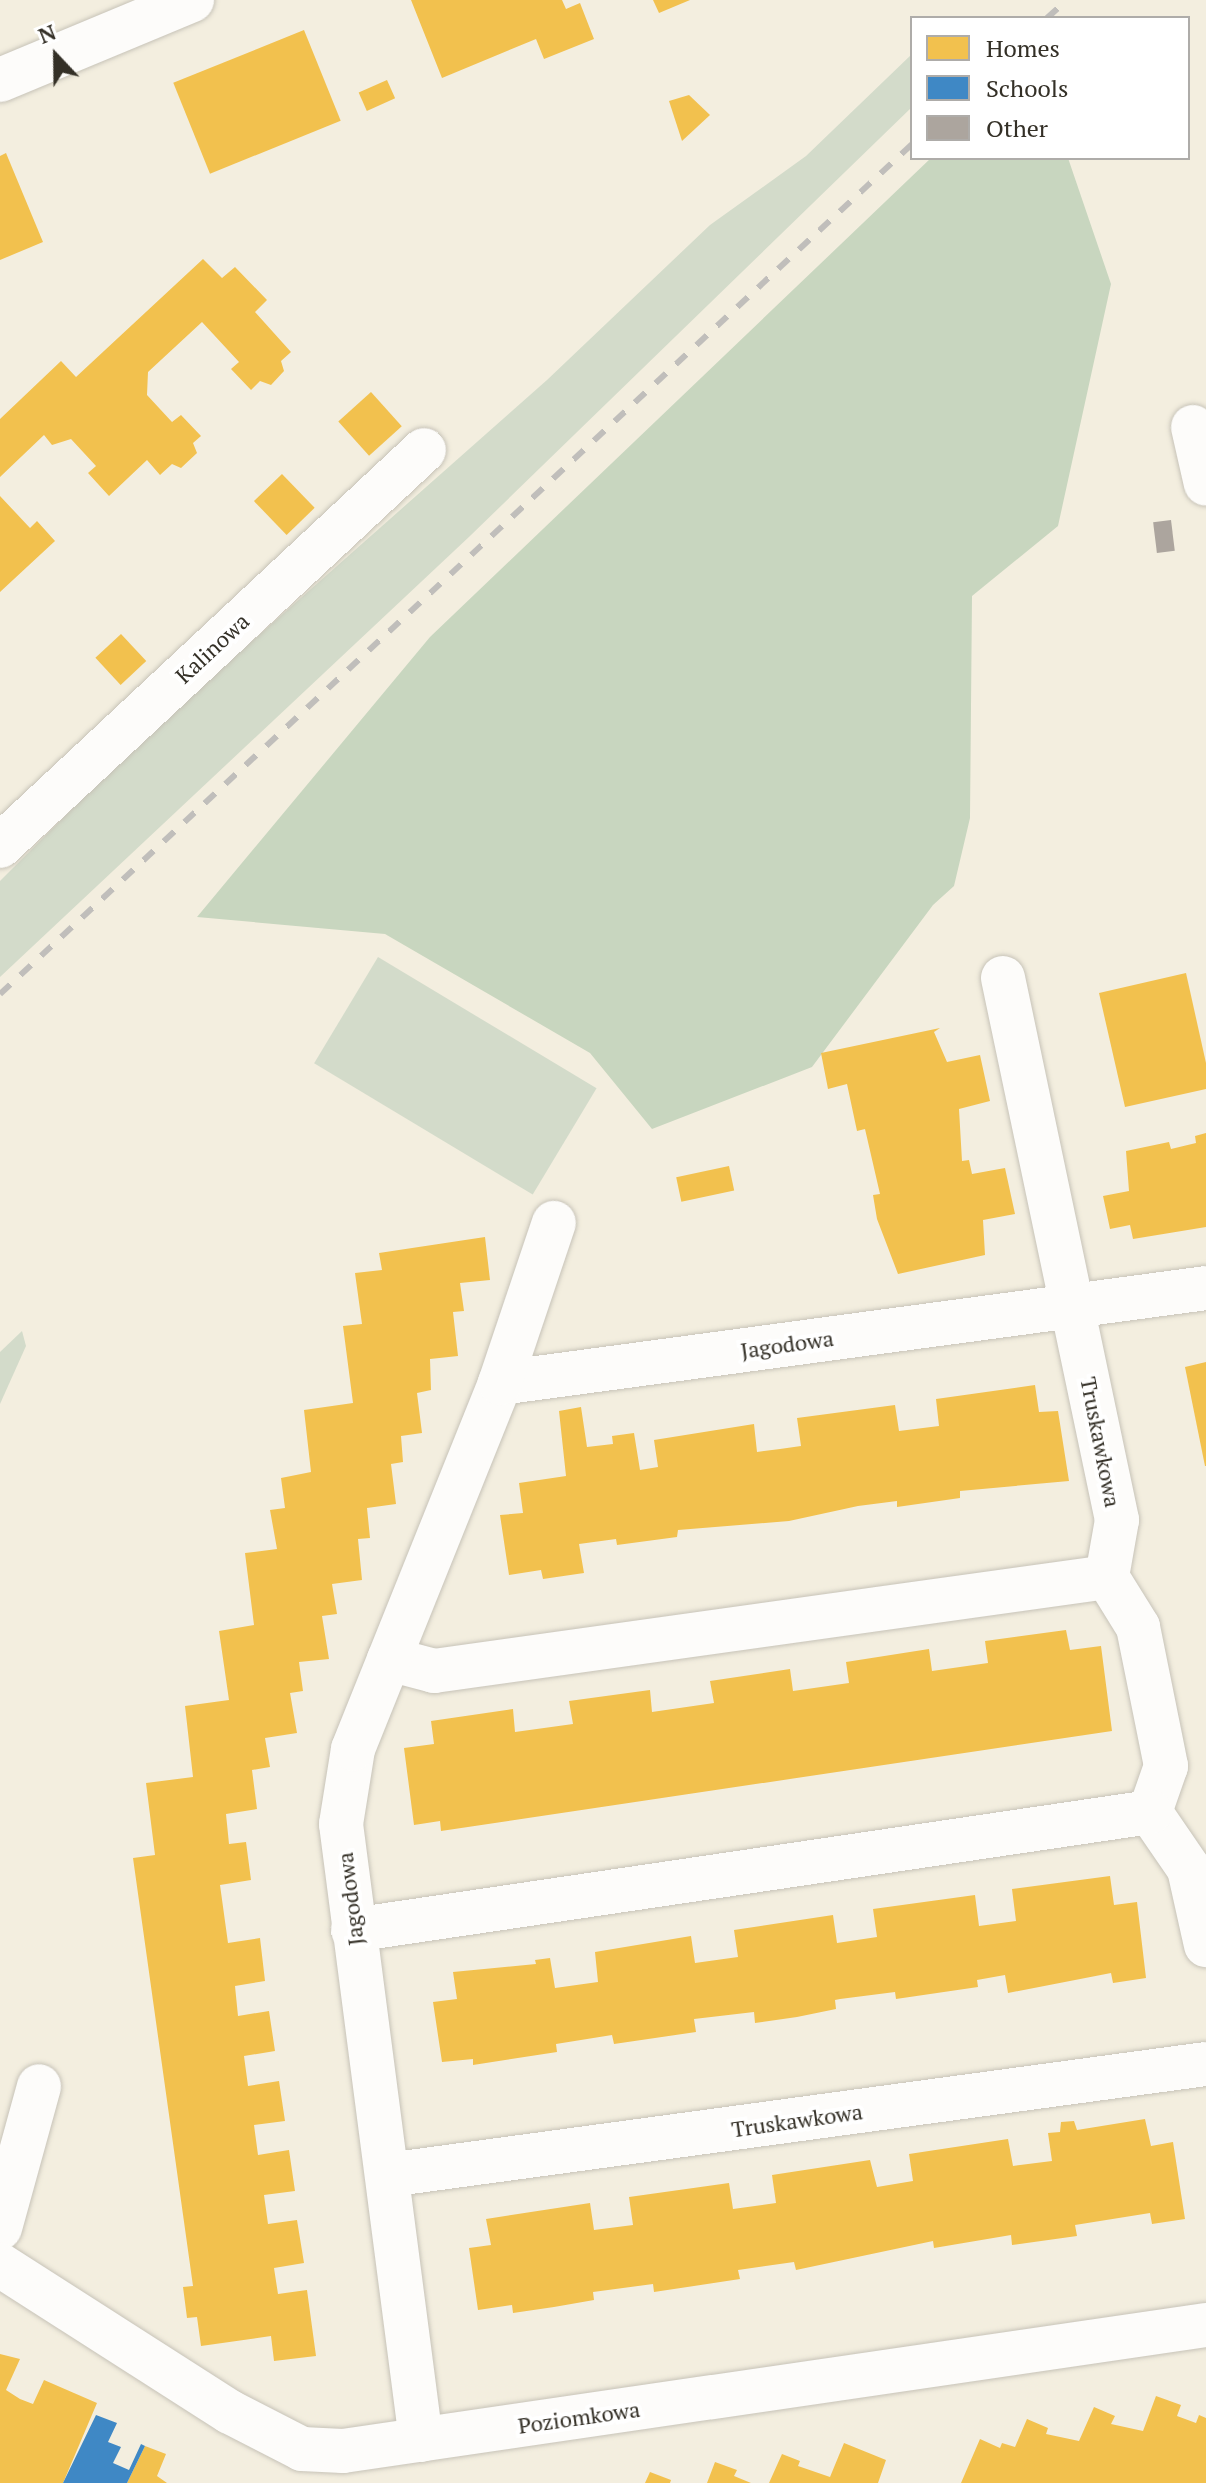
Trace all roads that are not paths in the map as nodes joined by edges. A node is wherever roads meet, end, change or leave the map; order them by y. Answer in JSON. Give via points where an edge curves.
{"nodes":[{"id":1,"x":192,"y":0,"type":"edge"},
{"id":2,"x":0,"y":80,"type":"edge"},
{"id":3,"x":1193,"y":427,"type":"dead end"},
{"id":4,"x":424,"y":450,"type":"dead end"},
{"id":5,"x":1206,"y":484,"type":"edge"},
{"id":6,"x":0,"y":846,"type":"edge"},
{"id":7,"x":1003,"y":978,"type":"dead end"},
{"id":8,"x":554,"y":1223,"type":"dead end"},
{"id":9,"x":1206,"y":1288,"type":"edge"},
{"id":10,"x":1075,"y":1306,"type":"junction"},
{"id":11,"x":500,"y":1383,"type":"junction"},
{"id":12,"x":1107,"y":1577,"type":"junction"},
{"id":13,"x":389,"y":1659,"type":"junction"},
{"id":14,"x":1150,"y":1812,"type":"junction"},
{"id":15,"x":353,"y":1930,"type":"junction"},
{"id":16,"x":1206,"y":1945,"type":"edge"},
{"id":17,"x":1206,"y":2064,"type":"edge"},
{"id":18,"x":39,"y":2086,"type":"dead end"},
{"id":19,"x":388,"y":2175,"type":"junction"},
{"id":20,"x":0,"y":2228,"type":"edge"},
{"id":21,"x":0,"y":2265,"type":"edge"},
{"id":22,"x":1206,"y":2325,"type":"edge"},
{"id":23,"x":421,"y":2440,"type":"junction"}],
"edges":[{"from":1,"to":2,"type":"street"},
{"from":3,"to":5,"type":"street"},
{"from":4,"to":6,"type":"street","name":"Kalinowa"},
{"from":7,"to":10,"type":"street"},
{"from":8,"to":11,"type":"street","name":"Jagodowa"},
{"from":9,"to":10,"type":"street","name":"Jagodowa"},
{"from":10,"to":11,"type":"street","name":"Jagodowa"},
{"from":10,"to":12,"type":"street","name":"Truskawkowa","via":[[1117,1520]]},
{"from":11,"to":13,"type":"street","name":"Jagodowa"},
{"from":12,"to":13,"type":"street","via":[[434,1671]]},
{"from":12,"to":14,"type":"street","via":[[1138,1627],[1166,1766]]},
{"from":13,"to":15,"type":"street","name":"Jagodowa","via":[[353,1749],[341,1824]]},
{"from":14,"to":15,"type":"street"},
{"from":14,"to":16,"type":"street","via":[[1189,1869]]},
{"from":15,"to":19,"type":"street","name":"Jagodowa"},
{"from":17,"to":19,"type":"street","name":"Truskawkowa"},
{"from":18,"to":20,"type":"street"},
{"from":19,"to":23,"type":"street","name":"Jagodowa"},
{"from":21,"to":23,"type":"street","name":"Poziomkowa","via":[[230,2412],[302,2449],[343,2451]]},
{"from":22,"to":23,"type":"street","name":"Poziomkowa"}]}
